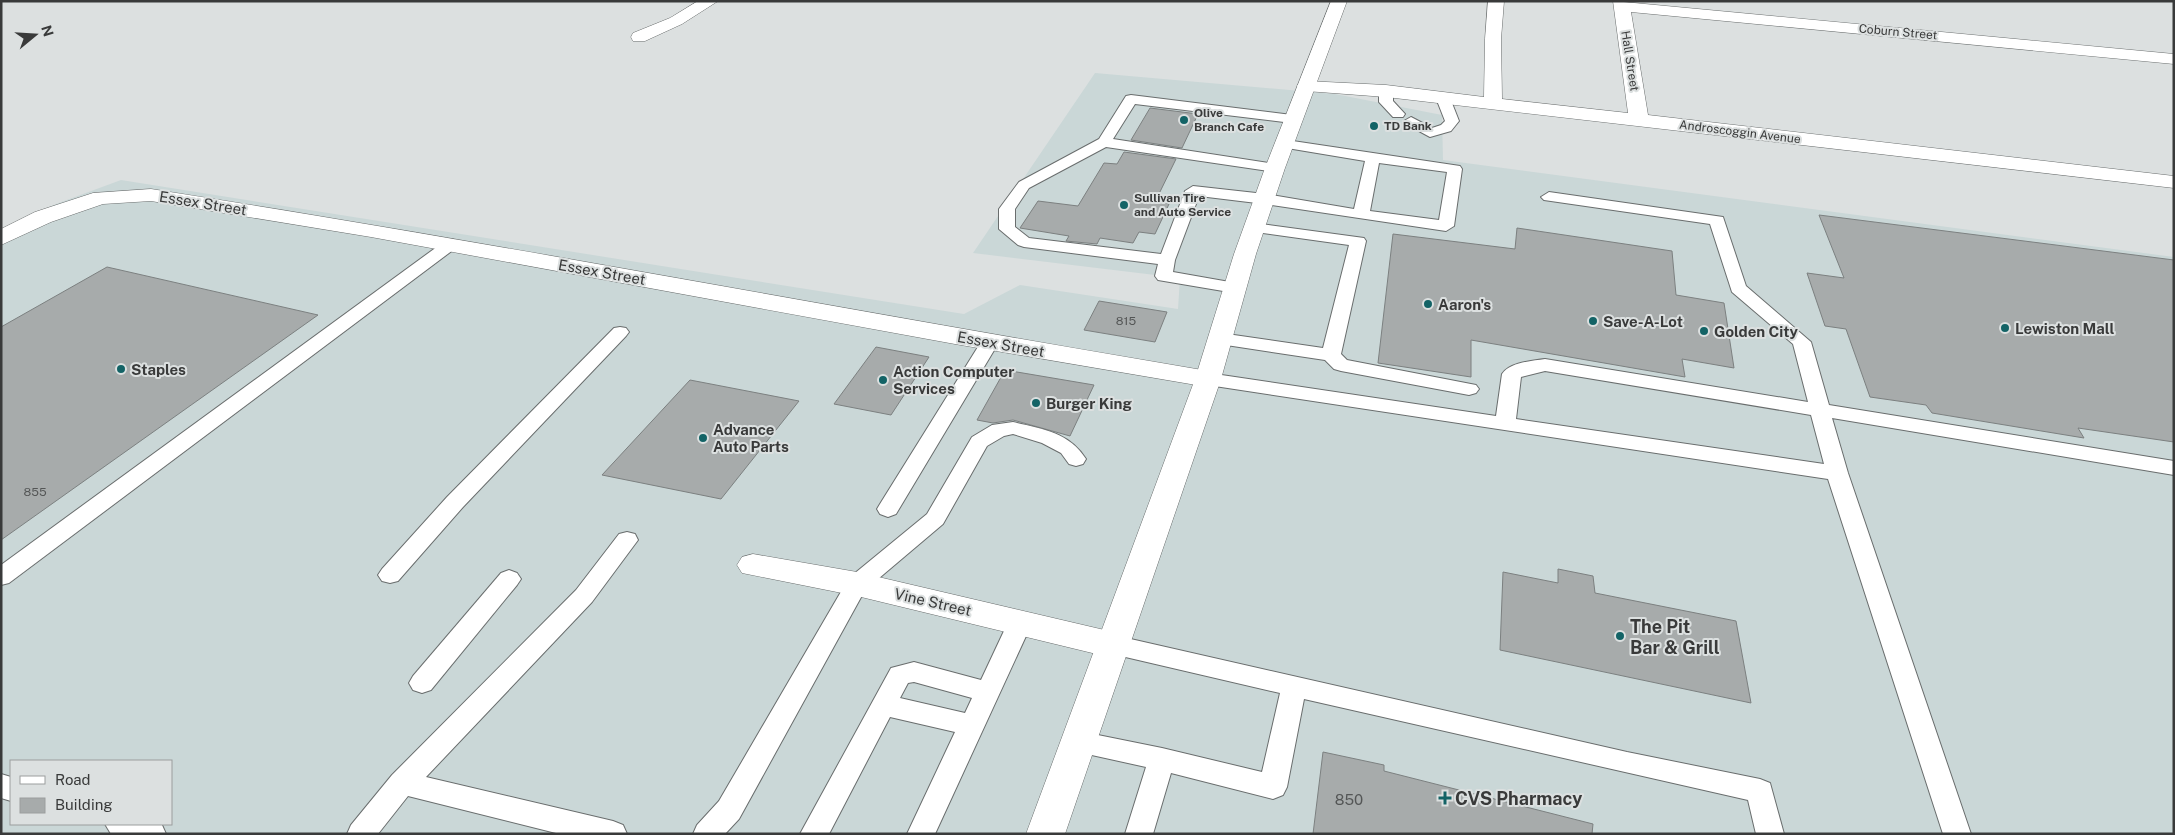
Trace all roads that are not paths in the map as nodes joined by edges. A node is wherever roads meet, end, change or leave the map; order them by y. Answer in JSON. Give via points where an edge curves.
{"nodes":[{"id":1,"x":710,"y":1,"type":"edge"},
{"id":2,"x":1339,"y":1,"type":"edge"},
{"id":3,"x":1496,"y":1,"type":"edge"},
{"id":4,"x":1622,"y":4,"type":"edge"},
{"id":5,"x":639,"y":37,"type":"dead end"},
{"id":6,"x":2174,"y":58,"type":"edge"},
{"id":7,"x":1306,"y":86,"type":"junction"},
{"id":8,"x":1386,"y":91,"type":"junction"},
{"id":9,"x":1443,"y":98,"type":"junction"},
{"id":10,"x":1493,"y":104,"type":"junction"},
{"id":11,"x":1398,"y":114,"type":"dead end"},
{"id":12,"x":1292,"y":119,"type":"junction"},
{"id":13,"x":1639,"y":120,"type":"junction"},
{"id":14,"x":1411,"y":121,"type":"dead end"},
{"id":15,"x":1430,"y":133,"type":"junction"},
{"id":16,"x":1104,"y":142,"type":"junction"},
{"id":17,"x":1286,"y":144,"type":"junction"},
{"id":18,"x":1373,"y":158,"type":"junction"},
{"id":19,"x":1426,"y":165,"type":"junction"},
{"id":20,"x":1275,"y":168,"type":"junction"},
{"id":21,"x":2174,"y":182,"type":"edge"},
{"id":22,"x":1549,"y":197,"type":"dead end"},
{"id":23,"x":1265,"y":199,"type":"junction"},
{"id":24,"x":1332,"y":210,"type":"junction"},
{"id":25,"x":1361,"y":215,"type":"junction"},
{"id":26,"x":1254,"y":228,"type":"junction"},
{"id":27,"x":1,"y":238,"type":"edge"},
{"id":28,"x":1324,"y":238,"type":"junction"},
{"id":29,"x":451,"y":244,"type":"junction"},
{"id":30,"x":1167,"y":260,"type":"junction"},
{"id":31,"x":1235,"y":288,"type":"junction"},
{"id":32,"x":620,"y":332,"type":"dead end"},
{"id":33,"x":1220,"y":338,"type":"junction"},
{"id":34,"x":990,"y":342,"type":"junction"},
{"id":35,"x":1331,"y":354,"type":"junction"},
{"id":36,"x":1208,"y":379,"type":"junction"},
{"id":37,"x":1469,"y":389,"type":"dead end"},
{"id":38,"x":1821,"y":411,"type":"junction"},
{"id":39,"x":1505,"y":423,"type":"junction"},
{"id":40,"x":1076,"y":459,"type":"dead end"},
{"id":41,"x":2174,"y":468,"type":"edge"},
{"id":42,"x":1837,"y":473,"type":"junction"},
{"id":43,"x":888,"y":509,"type":"dead end"},
{"id":44,"x":627,"y":540,"type":"dead end"},
{"id":45,"x":753,"y":565,"type":"dead end"},
{"id":46,"x":390,"y":575,"type":"dead end"},
{"id":47,"x":1,"y":577,"type":"edge"},
{"id":48,"x":509,"y":579,"type":"dead end"},
{"id":49,"x":857,"y":584,"type":"junction"},
{"id":50,"x":1020,"y":623,"type":"junction"},
{"id":51,"x":1113,"y":645,"type":"junction"},
{"id":52,"x":422,"y":683,"type":"dead end"},
{"id":53,"x":1294,"y":686,"type":"junction"},
{"id":54,"x":987,"y":692,"type":"junction"},
{"id":55,"x":883,"y":705,"type":"junction"},
{"id":56,"x":971,"y":725,"type":"junction"},
{"id":57,"x":1078,"y":742,"type":"junction"},
{"id":58,"x":1162,"y":759,"type":"junction"},
{"id":59,"x":402,"y":783,"type":"junction"},
{"id":60,"x":360,"y":834,"type":"edge"},
{"id":61,"x":613,"y":834,"type":"edge"},
{"id":62,"x":706,"y":834,"type":"edge"},
{"id":63,"x":814,"y":834,"type":"edge"},
{"id":64,"x":921,"y":834,"type":"edge"},
{"id":65,"x":1045,"y":834,"type":"edge"},
{"id":66,"x":1139,"y":834,"type":"edge"},
{"id":67,"x":1770,"y":834,"type":"edge"},
{"id":68,"x":1956,"y":834,"type":"edge"}],
"edges":[{"from":1,"to":5,"type":"main road"},
{"from":2,"to":7,"type":"main road"},
{"from":3,"to":10,"type":"main road"},
{"from":4,"to":6,"type":"main road","name":"Coburn Street"},
{"from":4,"to":13,"type":"main road","name":"Hall Street"},
{"from":7,"to":8,"type":"main road","name":"Androscoggin Avenue"},
{"from":7,"to":12,"type":"main road"},
{"from":8,"to":9,"type":"main road","name":"Androscoggin Avenue"},
{"from":8,"to":11,"type":"lane","via":[[1386,102]]},
{"from":9,"to":10,"type":"main road","name":"Androscoggin Avenue"},
{"from":9,"to":15,"type":"lane","via":[[1452,121],[1446,128]]},
{"from":10,"to":13,"type":"main road","name":"Androscoggin Avenue"},
{"from":12,"to":16,"type":"lane","via":[[1131,98]]},
{"from":12,"to":17,"type":"main road"},
{"from":13,"to":21,"type":"main road","name":"Androscoggin Avenue"},
{"from":14,"to":15,"type":"lane"},
{"from":15,"to":19,"type":"lane"},
{"from":16,"to":20,"type":"lane"},
{"from":16,"to":30,"type":"lane","via":[[1024,185],[1007,209],[1007,229],[1024,242]]},
{"from":17,"to":18,"type":"lane"},
{"from":17,"to":20,"type":"main road"},
{"from":18,"to":19,"type":"lane"},
{"from":18,"to":25,"type":"lane"},
{"from":19,"to":25,"type":"lane","via":[[1456,169],[1446,226]]},
{"from":20,"to":23,"type":"main road"},
{"from":22,"to":38,"type":"lane","via":[[1717,220],[1738,288],[1802,342]]},
{"from":23,"to":24,"type":"lane"},
{"from":23,"to":26,"type":"main road"},
{"from":23,"to":30,"type":"lane","via":[[1193,191]]},
{"from":24,"to":25,"type":"lane"},
{"from":24,"to":28,"type":"lane"},
{"from":26,"to":28,"type":"lane"},
{"from":26,"to":31,"type":"main road"},
{"from":27,"to":29,"type":"main road","name":"Essex Street","via":[[43,217],[101,198],[151,195]]},
{"from":28,"to":35,"type":"lane","via":[[1358,242]]},
{"from":29,"to":34,"type":"main road","name":"Essex Street"},
{"from":29,"to":47,"type":"lane"},
{"from":30,"to":31,"type":"lane","via":[[1164,276]]},
{"from":31,"to":33,"type":"main road"},
{"from":32,"to":46,"type":"lane","via":[[454,502]]},
{"from":33,"to":35,"type":"lane"},
{"from":33,"to":36,"type":"main road"},
{"from":34,"to":36,"type":"main road","name":"Essex Street"},
{"from":34,"to":43,"type":"lane"},
{"from":35,"to":37,"type":"lane","via":[[1341,365]]},
{"from":36,"to":39,"type":"lane"},
{"from":36,"to":51,"type":"main road"},
{"from":38,"to":39,"type":"lane","via":[[1545,365],[1512,374]]},
{"from":38,"to":41,"type":"lane"},
{"from":38,"to":42,"type":"lane"},
{"from":39,"to":42,"type":"lane"},
{"from":40,"to":49,"type":"lane","via":[[1068,448],[1049,438],[1013,428],[999,430],[979,442],[935,519]]},
{"from":42,"to":68,"type":"lane"},
{"from":44,"to":59,"type":"lane","via":[[584,596]]},
{"from":45,"to":49,"type":"main road","name":"Vine Street"},
{"from":48,"to":52,"type":"lane"},
{"from":49,"to":50,"type":"main road","name":"Vine Street"},
{"from":49,"to":62,"type":"lane","via":[[729,810]]},
{"from":50,"to":51,"type":"main road","name":"Vine Street"},
{"from":50,"to":54,"type":"lane"},
{"from":51,"to":53,"type":"lane"},
{"from":51,"to":57,"type":"main road"},
{"from":53,"to":58,"type":"lane","via":[[1273,786]]},
{"from":53,"to":67,"type":"lane","via":[[1760,791]]},
{"from":54,"to":55,"type":"lane","via":[[914,672],[900,675]]},
{"from":54,"to":56,"type":"lane"},
{"from":55,"to":56,"type":"lane"},
{"from":55,"to":63,"type":"lane"},
{"from":56,"to":64,"type":"lane"},
{"from":57,"to":58,"type":"lane"},
{"from":57,"to":65,"type":"main road"},
{"from":58,"to":66,"type":"lane"},
{"from":59,"to":60,"type":"lane"},
{"from":59,"to":61,"type":"lane"}]}
